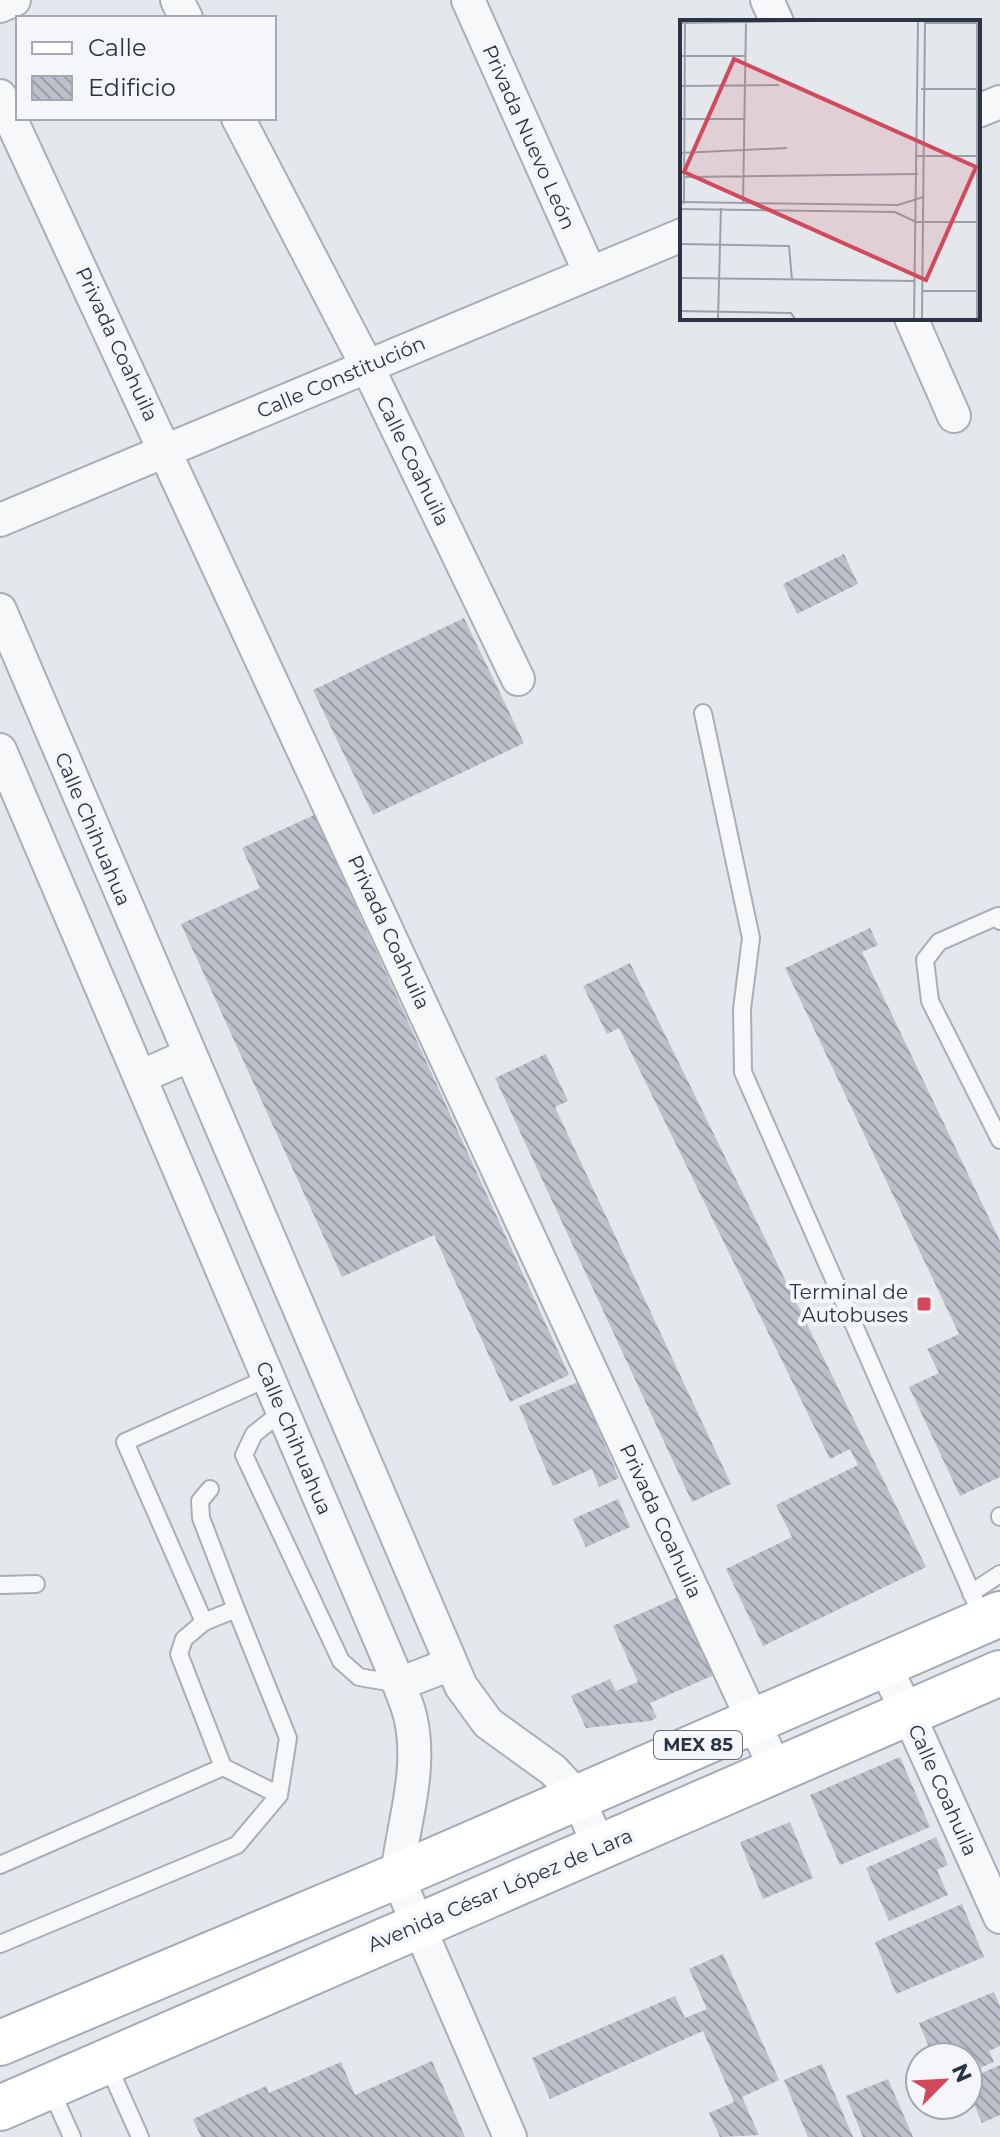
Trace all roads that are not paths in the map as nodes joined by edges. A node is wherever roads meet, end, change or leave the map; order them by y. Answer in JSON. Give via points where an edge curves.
{"nodes":[{"id":1,"x":14,"y":0,"type":"edge"},
{"id":2,"x":468,"y":0,"type":"edge"},
{"id":3,"x":767,"y":0,"type":"edge"},
{"id":4,"x":0,"y":6,"type":"edge"},
{"id":5,"x":776,"y":20,"type":"edge"},
{"id":6,"x":0,"y":96,"type":"edge"},
{"id":7,"x":1000,"y":102,"type":"edge"},
{"id":8,"x":980,"y":110,"type":"edge"},
{"id":9,"x":239,"y":120,"type":"edge"},
{"id":10,"x":680,"y":236,"type":"edge"},
{"id":11,"x":590,"y":273,"type":"junction"},
{"id":12,"x":912,"y":320,"type":"edge"},
{"id":13,"x":367,"y":366,"type":"junction"},
{"id":14,"x":954,"y":416,"type":"dead end"},
{"id":15,"x":166,"y":450,"type":"junction"},
{"id":16,"x":0,"y":520,"type":"edge"},
{"id":17,"x":0,"y":610,"type":"edge"},
{"id":18,"x":518,"y":679,"type":"dead end"},
{"id":19,"x":703,"y":713,"type":"dead end"},
{"id":20,"x":0,"y":750,"type":"edge"},
{"id":21,"x":1000,"y":921,"type":"edge"},
{"id":22,"x":190,"y":1055,"type":"junction"},
{"id":23,"x":140,"y":1077,"type":"junction"},
{"id":24,"x":1000,"y":1140,"type":"edge"},
{"id":25,"x":268,"y":1378,"type":"junction"},
{"id":26,"x":283,"y":1411,"type":"junction"},
{"id":27,"x":210,"y":1489,"type":"dead end"},
{"id":28,"x":1000,"y":1574,"type":"edge"},
{"id":29,"x":36,"y":1584,"type":"dead end"},
{"id":30,"x":0,"y":1585,"type":"edge"},
{"id":31,"x":236,"y":1609,"type":"junction"},
{"id":32,"x":989,"y":1621,"type":"edge"},
{"id":33,"x":204,"y":1622,"type":"junction"},
{"id":34,"x":451,"y":1664,"type":"junction"},
{"id":35,"x":884,"y":1665,"type":"junction"},
{"id":36,"x":1000,"y":1673,"type":"edge"},
{"id":37,"x":399,"y":1684,"type":"junction"},
{"id":38,"x":908,"y":1713,"type":"junction"},
{"id":39,"x":754,"y":1721,"type":"junction"},
{"id":40,"x":223,"y":1767,"type":"junction"},
{"id":41,"x":776,"y":1770,"type":"junction"},
{"id":42,"x":279,"y":1795,"type":"junction"},
{"id":43,"x":578,"y":1797,"type":"junction"},
{"id":44,"x":599,"y":1847,"type":"junction"},
{"id":45,"x":0,"y":1865,"type":"edge"},
{"id":46,"x":397,"y":1876,"type":"junction"},
{"id":47,"x":1000,"y":1917,"type":"edge"},
{"id":48,"x":417,"y":1926,"type":"junction"},
{"id":49,"x":0,"y":1944,"type":"edge"},
{"id":50,"x":0,"y":2043,"type":"edge"},
{"id":51,"x":106,"y":2061,"type":"junction"},
{"id":52,"x":50,"y":2087,"type":"junction"},
{"id":53,"x":0,"y":2108,"type":"edge"},
{"id":54,"x":72,"y":2137,"type":"edge"},
{"id":55,"x":140,"y":2137,"type":"edge"},
{"id":56,"x":510,"y":2137,"type":"edge"}],
"edges":[{"from":1,"to":4,"type":"street"},
{"from":2,"to":11,"type":"street","name":"Privada Nuevo León"},
{"from":3,"to":5,"type":"street"},
{"from":6,"to":15,"type":"street","name":"Privada Coahuila"},
{"from":7,"to":8,"type":"street"},
{"from":9,"to":13,"type":"street","name":"Calle Coahuila"},
{"from":10,"to":11,"type":"street","name":"Calle Constitución"},
{"from":11,"to":13,"type":"street","name":"Calle Constitución"},
{"from":12,"to":14,"type":"street"},
{"from":13,"to":15,"type":"street","name":"Calle Constitución"},
{"from":13,"to":18,"type":"street","name":"Calle Coahuila"},
{"from":15,"to":16,"type":"street","name":"Calle Constitución"},
{"from":15,"to":39,"type":"street","name":"Privada Coahuila"},
{"from":17,"to":22,"type":"street","name":"Calle Chihuahua"},
{"from":19,"to":32,"type":"lane","via":[[751,938],[742,1009],[743,1072]]},
{"from":20,"to":23,"type":"street","name":"Calle Chihuahua"},
{"from":21,"to":24,"type":"lane","via":[[998,916],[939,942],[925,960],[930,1001]]},
{"from":22,"to":23,"type":"street"},
{"from":22,"to":34,"type":"street","name":"Calle Chihuahua"},
{"from":23,"to":25,"type":"street","name":"Calle Chihuahua"},
{"from":25,"to":26,"type":"street","name":"Calle Chihuahua"},
{"from":25,"to":33,"type":"lane","via":[[125,1442]]},
{"from":26,"to":37,"type":"street","name":"Calle Chihuahua"},
{"from":26,"to":37,"type":"lane","via":[[254,1434],[244,1455],[341,1661],[359,1677]]},
{"from":27,"to":31,"type":"lane","via":[[200,1501],[201,1518]]},
{"from":28,"to":32,"type":"lane"},
{"from":29,"to":30,"type":"lane"},
{"from":31,"to":33,"type":"lane"},
{"from":31,"to":42,"type":"lane","via":[[288,1738]]},
{"from":32,"to":35,"type":"main road","number":"MEX 85"},
{"from":33,"to":40,"type":"lane","via":[[184,1639],[179,1654]]},
{"from":34,"to":37,"type":"street"},
{"from":34,"to":43,"type":"street","name":"Calle Chihuahua","via":[[488,1723],[553,1770]]},
{"from":35,"to":38,"type":"street","name":"Calle Coahuila"},
{"from":35,"to":39,"type":"main road","number":"MEX 85"},
{"from":36,"to":38,"type":"main road","name":"Avenida César López de Lara","number":"MEX 85"},
{"from":37,"to":46,"type":"street","name":"Calle Chihuahua","via":[[415,1756]]},
{"from":38,"to":41,"type":"main road","name":"Avenida César López de Lara","number":"MEX 85"},
{"from":38,"to":47,"type":"street","name":"Calle Coahuila"},
{"from":39,"to":41,"type":"street","name":"Privada Coahuila"},
{"from":39,"to":43,"type":"main road","number":"MEX 85"},
{"from":40,"to":42,"type":"lane"},
{"from":40,"to":45,"type":"lane"},
{"from":41,"to":44,"type":"main road","name":"Avenida César López de Lara","number":"MEX 85"},
{"from":42,"to":49,"type":"lane","via":[[237,1845]]},
{"from":43,"to":44,"type":"street","name":"Calle Chihuahua"},
{"from":43,"to":46,"type":"main road","number":"MEX 85"},
{"from":44,"to":48,"type":"main road","name":"Avenida César López de Lara","number":"MEX 85"},
{"from":46,"to":48,"type":"street","name":"Calle Chihuahua"},
{"from":46,"to":50,"type":"main road","number":"MEX 85"},
{"from":48,"to":51,"type":"main road","name":"Avenida César López de Lara","number":"MEX 85"},
{"from":48,"to":56,"type":"street","name":"Calle Chihuahua"},
{"from":51,"to":52,"type":"main road","name":"Avenida César López de Lara","number":"MEX 85"},
{"from":51,"to":55,"type":"lane"},
{"from":52,"to":53,"type":"main road","name":"Avenida César López de Lara","number":"MEX 85"},
{"from":52,"to":54,"type":"lane"}]}
